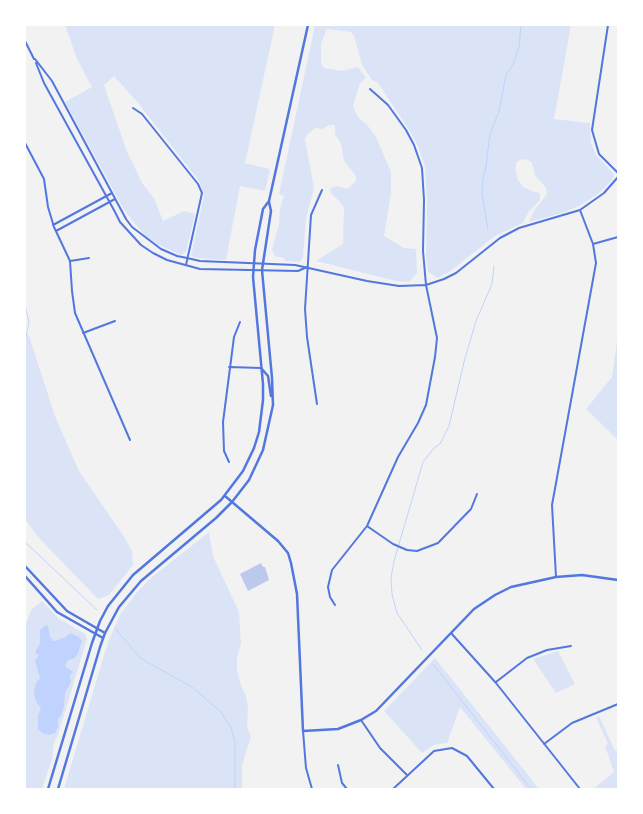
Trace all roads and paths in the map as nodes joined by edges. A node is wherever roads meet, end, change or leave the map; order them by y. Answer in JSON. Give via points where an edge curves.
{"nodes":[{"id":1,"x":308,"y":25,"type":"edge"},
{"id":2,"x":608,"y":25,"type":"edge"},
{"id":3,"x":25,"y":41,"type":"edge"},
{"id":4,"x":34,"y":59,"type":"junction"},
{"id":5,"x":370,"y":89,"type":"dead end"},
{"id":6,"x":133,"y":108,"type":"dead end"},
{"id":7,"x":25,"y":143,"type":"edge"},
{"id":8,"x":618,"y":172,"type":"edge"},
{"id":9,"x":618,"y":177,"type":"edge"},
{"id":10,"x":322,"y":190,"type":"dead end"},
{"id":11,"x":112,"y":192,"type":"junction"},
{"id":12,"x":106,"y":196,"type":"junction"},
{"id":13,"x":115,"y":199,"type":"junction"},
{"id":14,"x":269,"y":201,"type":"junction"},
{"id":15,"x":110,"y":203,"type":"junction"},
{"id":16,"x":580,"y":210,"type":"junction"},
{"id":17,"x":54,"y":225,"type":"junction"},
{"id":18,"x":56,"y":231,"type":"junction"},
{"id":19,"x":618,"y":237,"type":"edge"},
{"id":20,"x":593,"y":244,"type":"junction"},
{"id":21,"x":89,"y":258,"type":"dead end"},
{"id":22,"x":187,"y":258,"type":"junction"},
{"id":23,"x":70,"y":260,"type":"junction"},
{"id":24,"x":254,"y":263,"type":"junction"},
{"id":25,"x":263,"y":264,"type":"junction"},
{"id":26,"x":186,"y":266,"type":"junction"},
{"id":27,"x":307,"y":268,"type":"junction"},
{"id":28,"x":253,"y":269,"type":"junction"},
{"id":29,"x":262,"y":270,"type":"junction"},
{"id":30,"x":426,"y":285,"type":"junction"},
{"id":31,"x":115,"y":321,"type":"dead end"},
{"id":32,"x":240,"y":322,"type":"dead end"},
{"id":33,"x":83,"y":333,"type":"junction"},
{"id":34,"x":229,"y":367,"type":"junction"},
{"id":35,"x":261,"y":368,"type":"junction"},
{"id":36,"x":317,"y":404,"type":"dead end"},
{"id":37,"x":273,"y":405,"type":"junction"},
{"id":38,"x":130,"y":440,"type":"dead end"},
{"id":39,"x":229,"y":462,"type":"dead end"},
{"id":40,"x":477,"y":494,"type":"dead end"},
{"id":41,"x":225,"y":496,"type":"junction"},
{"id":42,"x":232,"y":502,"type":"junction"},
{"id":43,"x":367,"y":526,"type":"junction"},
{"id":44,"x":25,"y":566,"type":"edge"},
{"id":45,"x":25,"y":576,"type":"edge"},
{"id":46,"x":556,"y":577,"type":"junction"},
{"id":47,"x":618,"y":580,"type":"edge"},
{"id":48,"x":335,"y":605,"type":"dead end"},
{"id":49,"x":97,"y":629,"type":"junction"},
{"id":50,"x":105,"y":633,"type":"junction"},
{"id":51,"x":95,"y":634,"type":"junction"},
{"id":52,"x":451,"y":634,"type":"junction"},
{"id":53,"x":104,"y":639,"type":"junction"},
{"id":54,"x":571,"y":646,"type":"dead end"},
{"id":55,"x":496,"y":682,"type":"junction"},
{"id":56,"x":618,"y":704,"type":"edge"},
{"id":57,"x":361,"y":720,"type":"junction"},
{"id":58,"x":303,"y":731,"type":"junction"},
{"id":59,"x":544,"y":744,"type":"junction"},
{"id":60,"x":338,"y":765,"type":"dead end"},
{"id":61,"x":406,"y":775,"type":"junction"},
{"id":62,"x":48,"y":789,"type":"edge"},
{"id":63,"x":58,"y":789,"type":"edge"},
{"id":64,"x":312,"y":789,"type":"edge"},
{"id":65,"x":347,"y":789,"type":"edge"},
{"id":66,"x":393,"y":789,"type":"edge"},
{"id":67,"x":494,"y":789,"type":"edge"},
{"id":68,"x":580,"y":789,"type":"edge"}],
"edges":[{"from":1,"to":14,"type":"street"},
{"from":2,"to":8,"type":"street","via":[[592,130],[599,154]]},
{"from":3,"to":4,"type":"street"},
{"from":4,"to":11,"type":"street","via":[[52,82]]},
{"from":4,"to":12,"type":"street"},
{"from":5,"to":30,"type":"street","via":[[388,105],[406,130],[422,168]]},
{"from":6,"to":22,"type":"street","via":[[142,114],[202,192]]},
{"from":7,"to":17,"type":"street","via":[[44,179]]},
{"from":9,"to":16,"type":"street","via":[[604,193]]},
{"from":10,"to":27,"type":"street","via":[[311,215]]},
{"from":11,"to":12,"type":"street"},
{"from":11,"to":13,"type":"street"},
{"from":12,"to":15,"type":"street"},
{"from":12,"to":17,"type":"street"},
{"from":13,"to":15,"type":"street"},
{"from":13,"to":22,"type":"street","via":[[126,219],[140,234],[161,249]]},
{"from":14,"to":24,"type":"street","via":[[263,209]]},
{"from":14,"to":25,"type":"street","via":[[271,212]]},
{"from":15,"to":18,"type":"street"},
{"from":15,"to":26,"type":"street","via":[[120,222],[141,245],[153,254]]},
{"from":16,"to":20,"type":"street"},
{"from":16,"to":30,"type":"street","via":[[519,228],[500,238],[456,274]]},
{"from":17,"to":18,"type":"street"},
{"from":18,"to":23,"type":"street"},
{"from":19,"to":20,"type":"street"},
{"from":20,"to":46,"type":"street","via":[[596,263],[552,506]]},
{"from":21,"to":23,"type":"street"},
{"from":22,"to":24,"type":"street"},
{"from":22,"to":26,"type":"street"},
{"from":23,"to":33,"type":"street","via":[[75,314]]},
{"from":24,"to":25,"type":"street"},
{"from":24,"to":28,"type":"street"},
{"from":25,"to":27,"type":"street"},
{"from":25,"to":29,"type":"street"},
{"from":26,"to":28,"type":"street"},
{"from":27,"to":29,"type":"street","via":[[298,271]]},
{"from":27,"to":30,"type":"street","via":[[400,286]]},
{"from":27,"to":36,"type":"street","via":[[305,318]]},
{"from":28,"to":29,"type":"street"},
{"from":28,"to":35,"type":"street"},
{"from":29,"to":37,"type":"street"},
{"from":30,"to":43,"type":"street","via":[[437,338],[426,405]]},
{"from":31,"to":33,"type":"street"},
{"from":32,"to":34,"type":"street"},
{"from":33,"to":38,"type":"street"},
{"from":34,"to":35,"type":"street"},
{"from":34,"to":39,"type":"street","via":[[223,439]]},
{"from":35,"to":37,"type":"street","via":[[268,376]]},
{"from":35,"to":41,"type":"street","via":[[263,400],[259,432],[244,471]]},
{"from":37,"to":42,"type":"street","via":[[268,434],[257,465]]},
{"from":40,"to":43,"type":"street","via":[[471,509],[438,543],[416,551],[392,544]]},
{"from":41,"to":42,"type":"street"},
{"from":41,"to":49,"type":"street","via":[[133,575],[114,598]]},
{"from":42,"to":50,"type":"street","via":[[141,581],[118,607]]},
{"from":42,"to":58,"type":"street","via":[[278,540],[288,553],[296,594]]},
{"from":43,"to":48,"type":"street","via":[[332,570],[328,587]]},
{"from":44,"to":49,"type":"street","via":[[67,611]]},
{"from":45,"to":51,"type":"street","via":[[57,612]]},
{"from":46,"to":47,"type":"street","via":[[582,575]]},
{"from":46,"to":52,"type":"street","via":[[510,587],[474,609]]},
{"from":49,"to":50,"type":"street"},
{"from":49,"to":51,"type":"street"},
{"from":50,"to":53,"type":"street"},
{"from":51,"to":53,"type":"street"},
{"from":51,"to":62,"type":"street"},
{"from":52,"to":55,"type":"street"},
{"from":52,"to":57,"type":"street","via":[[383,705]]},
{"from":53,"to":63,"type":"street"},
{"from":54,"to":55,"type":"street","via":[[528,658]]},
{"from":55,"to":59,"type":"street"},
{"from":56,"to":59,"type":"street","via":[[572,722]]},
{"from":57,"to":58,"type":"street","via":[[338,729]]},
{"from":57,"to":61,"type":"street","via":[[380,748]]},
{"from":58,"to":64,"type":"street","via":[[306,768]]},
{"from":59,"to":68,"type":"street"},
{"from":60,"to":65,"type":"street","via":[[342,783]]},
{"from":61,"to":66,"type":"street"},
{"from":61,"to":67,"type":"street","via":[[434,750],[452,748],[467,756]]}]}
